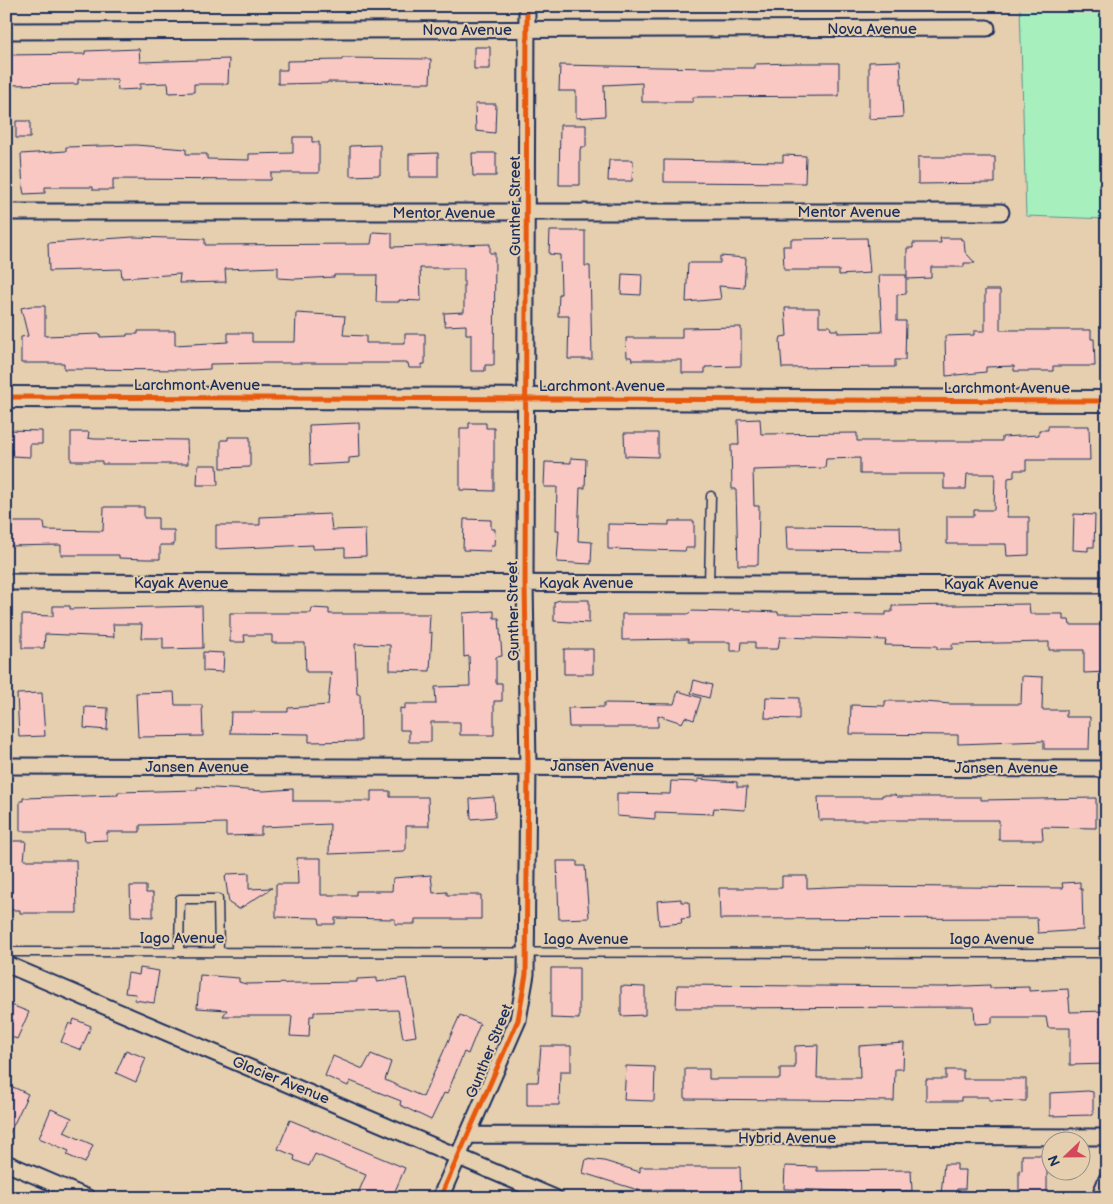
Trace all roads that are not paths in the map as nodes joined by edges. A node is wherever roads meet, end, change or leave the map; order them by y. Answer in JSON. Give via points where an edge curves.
{"nodes":[{"id":1,"x":527,"y":6,"type":"edge"},
{"id":2,"x":987,"y":28,"type":"dead end"},
{"id":3,"x":528,"y":30,"type":"junction"},
{"id":4,"x":6,"y":31,"type":"edge"},
{"id":5,"x":6,"y":212,"type":"edge"},
{"id":6,"x":1001,"y":212,"type":"dead end"},
{"id":7,"x":528,"y":213,"type":"junction"},
{"id":8,"x":6,"y":398,"type":"edge"},
{"id":9,"x":526,"y":398,"type":"junction"},
{"id":10,"x":1107,"y":401,"type":"edge"},
{"id":11,"x":711,"y":496,"type":"dead end"},
{"id":12,"x":6,"y":582,"type":"edge"},
{"id":13,"x":525,"y":583,"type":"junction"},
{"id":14,"x":709,"y":584,"type":"junction"},
{"id":15,"x":1107,"y":585,"type":"edge"},
{"id":16,"x":6,"y":766,"type":"edge"},
{"id":17,"x":528,"y":766,"type":"junction"},
{"id":18,"x":1107,"y":769,"type":"edge"},
{"id":19,"x":6,"y":952,"type":"edge"},
{"id":20,"x":179,"y":952,"type":"junction"},
{"id":21,"x":219,"y":952,"type":"junction"},
{"id":22,"x":526,"y":953,"type":"junction"},
{"id":23,"x":1107,"y":953,"type":"edge"},
{"id":24,"x":6,"y":964,"type":"edge"},
{"id":25,"x":467,"y":1135,"type":"junction"},
{"id":26,"x":1107,"y":1137,"type":"edge"},
{"id":27,"x":458,"y":1157,"type":"junction"},
{"id":28,"x":6,"y":1163,"type":"edge"},
{"id":29,"x":1107,"y":1179,"type":"edge"},
{"id":30,"x":88,"y":1198,"type":"edge"},
{"id":31,"x":440,"y":1198,"type":"edge"},
{"id":32,"x":555,"y":1198,"type":"edge"},
{"id":33,"x":1099,"y":1198,"type":"edge"}],
"edges":[{"from":1,"to":3,"type":"street","name":"Gunther Street"},
{"from":2,"to":3,"type":"street","name":"Nova Avenue"},
{"from":3,"to":4,"type":"street","name":"Nova Avenue"},
{"from":3,"to":7,"type":"street","name":"Gunther Street"},
{"from":5,"to":7,"type":"street","name":"Mentor Avenue"},
{"from":6,"to":7,"type":"street","name":"Mentor Avenue"},
{"from":7,"to":9,"type":"street","name":"Gunther Street"},
{"from":8,"to":9,"type":"street","name":"Larchmont Avenue"},
{"from":9,"to":10,"type":"street","name":"Larchmont Avenue"},
{"from":9,"to":13,"type":"street","name":"Gunther Street"},
{"from":11,"to":14,"type":"lane"},
{"from":12,"to":13,"type":"street","name":"Kayak Avenue"},
{"from":13,"to":14,"type":"street","name":"Kayak Avenue"},
{"from":13,"to":17,"type":"street","name":"Gunther Street"},
{"from":14,"to":15,"type":"street","name":"Kayak Avenue"},
{"from":16,"to":17,"type":"street","name":"Jansen Avenue"},
{"from":17,"to":18,"type":"street","name":"Jansen Avenue"},
{"from":17,"to":22,"type":"street","name":"Gunther Street"},
{"from":19,"to":20,"type":"lane","name":"Iago Avenue"},
{"from":20,"to":21,"type":"lane","name":"Iago Avenue"},
{"from":20,"to":21,"type":"lane","via":[[180,899],[218,899]]},
{"from":21,"to":22,"type":"lane","name":"Iago Avenue"},
{"from":22,"to":23,"type":"lane","name":"Iago Avenue"},
{"from":22,"to":25,"type":"street","name":"Gunther Street","via":[[521,1013]]},
{"from":24,"to":27,"type":"street","name":"Glacier Avenue"},
{"from":25,"to":26,"type":"street","name":"Hybrid Avenue"},
{"from":25,"to":27,"type":"street","name":"Gunther Street"},
{"from":27,"to":31,"type":"street","name":"Gunther Street"},
{"from":27,"to":32,"type":"street","name":"Glacier Avenue"},
{"from":28,"to":30,"type":"street"},
{"from":29,"to":33,"type":"street"}]}
